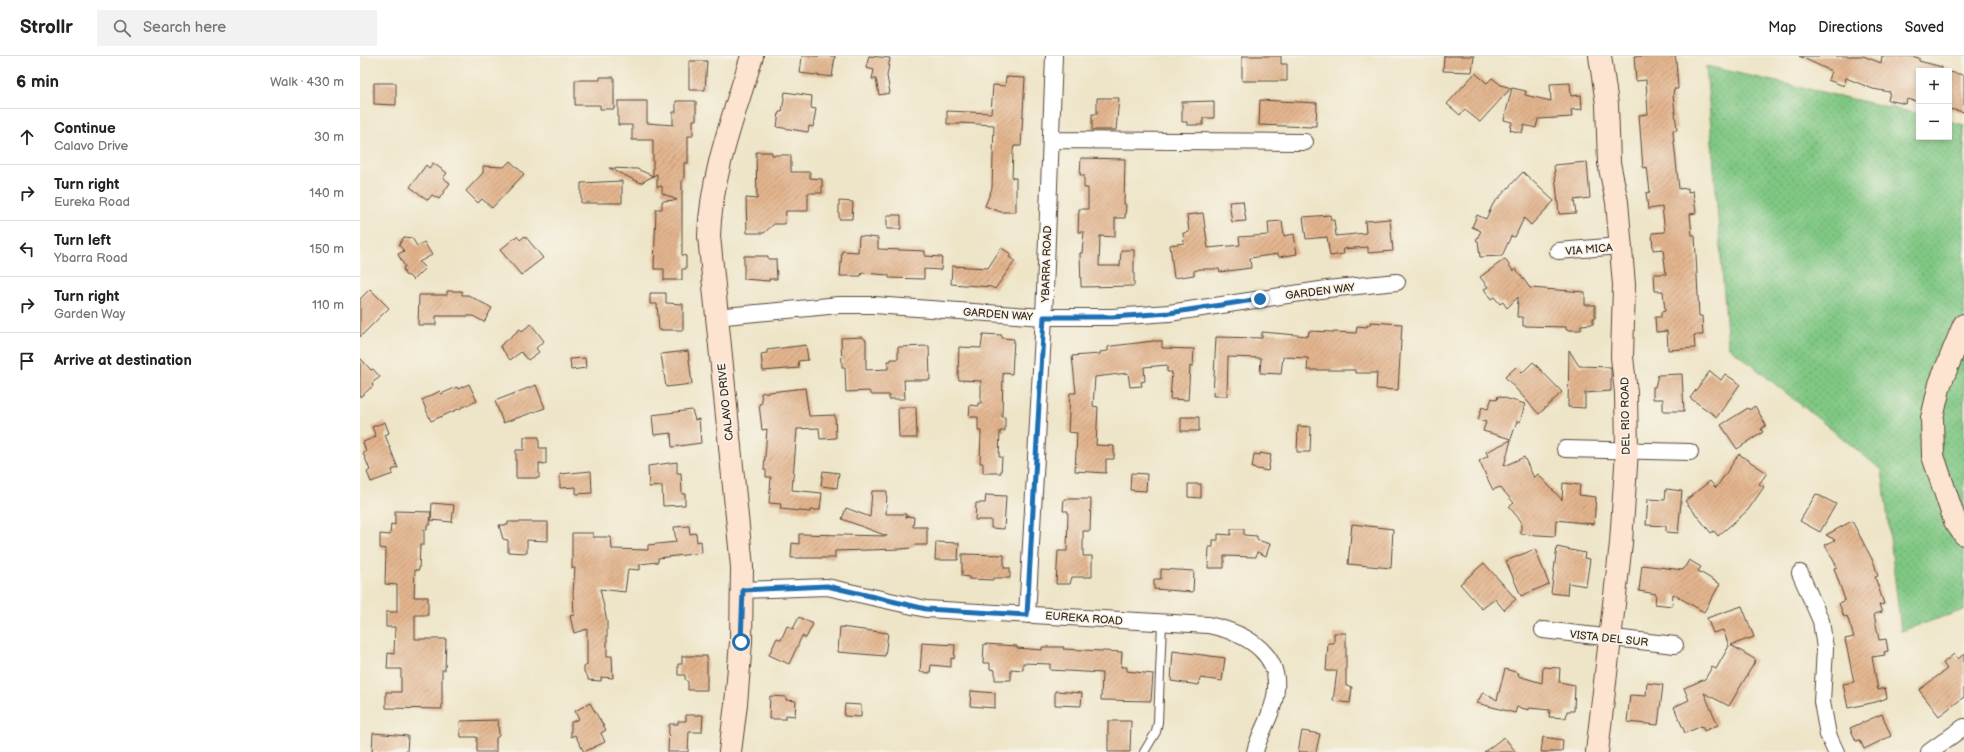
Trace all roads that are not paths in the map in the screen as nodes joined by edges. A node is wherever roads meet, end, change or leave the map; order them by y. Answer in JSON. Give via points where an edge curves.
{"nodes":[{"id":1,"x":752,"y":56,"type":"edge"},
{"id":2,"x":1054,"y":56,"type":"edge"},
{"id":3,"x":1600,"y":56,"type":"edge"},
{"id":4,"x":1051,"y":140,"type":"junction"},
{"id":5,"x":1305,"y":142,"type":"dead end"},
{"id":6,"x":1620,"y":246,"type":"junction"},
{"id":7,"x":1558,"y":251,"type":"dead end"},
{"id":8,"x":1398,"y":282,"type":"dead end"},
{"id":9,"x":716,"y":316,"type":"junction"},
{"id":10,"x":1044,"y":317,"type":"junction"},
{"id":11,"x":1964,"y":325,"type":"edge"},
{"id":12,"x":1565,"y":449,"type":"dead end"},
{"id":13,"x":1627,"y":450,"type":"junction"},
{"id":14,"x":1690,"y":452,"type":"dead end"},
{"id":15,"x":1964,"y":534,"type":"edge"},
{"id":16,"x":1800,"y":573,"type":"dead end"},
{"id":17,"x":743,"y":590,"type":"junction"},
{"id":18,"x":1027,"y":615,"type":"junction"},
{"id":19,"x":1162,"y":623,"type":"junction"},
{"id":20,"x":1543,"y":630,"type":"dead end"},
{"id":21,"x":1611,"y":637,"type":"junction"},
{"id":22,"x":1675,"y":645,"type":"dead end"},
{"id":23,"x":1962,"y":734,"type":"edge"},
{"id":24,"x":730,"y":752,"type":"edge"},
{"id":25,"x":1144,"y":752,"type":"edge"},
{"id":26,"x":1255,"y":752,"type":"edge"},
{"id":27,"x":1597,"y":752,"type":"edge"},
{"id":28,"x":1836,"y":752,"type":"edge"},
{"id":29,"x":1929,"y":752,"type":"edge"}],
"edges":[{"from":1,"to":9,"type":"street","name":"CALAVO DRIVE","via":[[726,140],[710,208],[709,236]]},
{"from":2,"to":4,"type":"street","name":"YBARRA ROAD"},
{"from":3,"to":6,"type":"street","name":"DEL RIO ROAD","via":[[1607,104],[1609,163],[1617,202]]},
{"from":4,"to":5,"type":"street"},
{"from":4,"to":10,"type":"street","name":"YBARRA ROAD"},
{"from":6,"to":7,"type":"street","name":"VIA MICA"},
{"from":6,"to":13,"type":"street","name":"DEL RIO ROAD","via":[[1624,285],[1622,357],[1626,393]]},
{"from":8,"to":10,"type":"street","name":"GARDEN WAY","via":[[1169,313],[1112,317]]},
{"from":9,"to":10,"type":"street","name":"GARDEN WAY","via":[[874,305]]},
{"from":9,"to":17,"type":"street","name":"CALAVO DRIVE"},
{"from":10,"to":18,"type":"street","name":"YBARRA ROAD"},
{"from":11,"to":15,"type":"street","via":[[1940,384],[1932,418],[1933,456],[1954,521]]},
{"from":12,"to":13,"type":"street"},
{"from":13,"to":14,"type":"street"},
{"from":13,"to":21,"type":"street","name":"DEL RIO ROAD"},
{"from":16,"to":28,"type":"street","via":[[1821,621],[1825,648],[1822,702],[1828,736]]},
{"from":17,"to":18,"type":"street","name":"EUREKA ROAD","via":[[827,586],[926,609]]},
{"from":17,"to":24,"type":"street","name":"CALAVO DRIVE","via":[[736,704]]},
{"from":18,"to":19,"type":"street","name":"EUREKA ROAD"},
{"from":19,"to":25,"type":"lane","via":[[1158,722],[1156,732]]},
{"from":19,"to":26,"type":"street","name":"EUREKA ROAD","via":[[1226,628],[1241,634],[1262,648],[1277,680],[1274,703]]},
{"from":20,"to":21,"type":"street","name":"VISTA DEL SUR"},
{"from":21,"to":22,"type":"street","name":"VISTA DEL SUR"},
{"from":21,"to":27,"type":"street","name":"DEL RIO ROAD"},
{"from":23,"to":29,"type":"street"}]}
